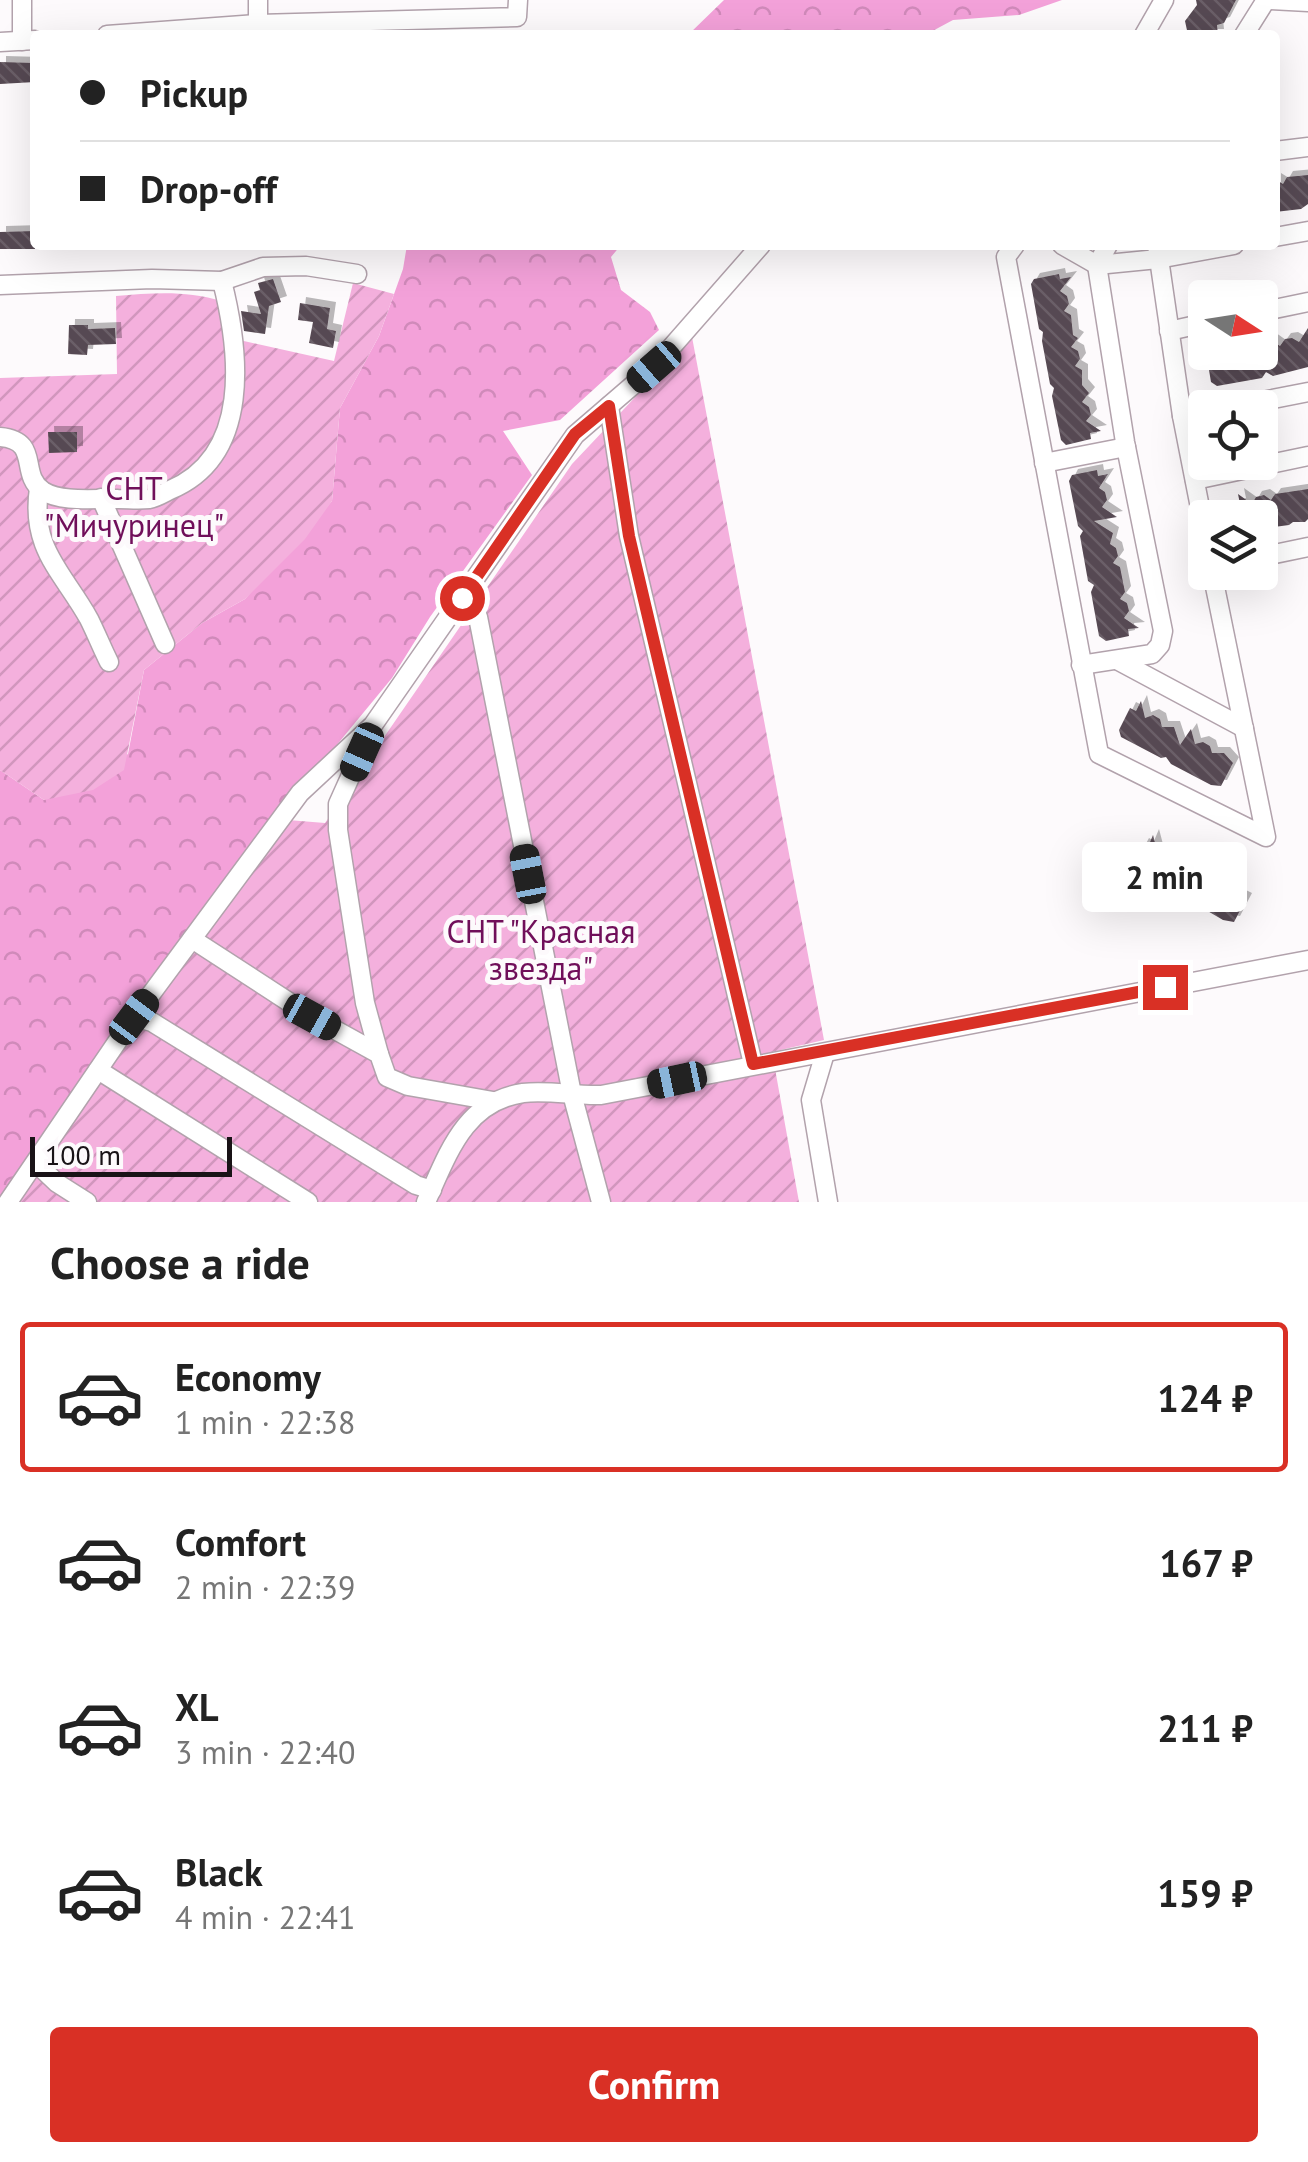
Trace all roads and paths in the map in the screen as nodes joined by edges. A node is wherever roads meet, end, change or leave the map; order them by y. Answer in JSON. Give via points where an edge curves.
{"nodes":[{"id":1,"x":22,"y":0,"type":"edge"},
{"id":2,"x":258,"y":0,"type":"edge"},
{"id":3,"x":1164,"y":0,"type":"edge"},
{"id":4,"x":1268,"y":0,"type":"edge"},
{"id":5,"x":1308,"y":2,"type":"edge"},
{"id":6,"x":517,"y":9,"type":"edge"},
{"id":7,"x":258,"y":24,"type":"junction"},
{"id":8,"x":176,"y":30,"type":"edge"},
{"id":9,"x":1147,"y":30,"type":"edge"},
{"id":10,"x":1247,"y":30,"type":"edge"},
{"id":11,"x":28,"y":41,"type":"edge"},
{"id":12,"x":0,"y":42,"type":"edge"},
{"id":13,"x":1308,"y":146,"type":"edge"},
{"id":14,"x":1280,"y":150,"type":"edge"},
{"id":15,"x":1308,"y":231,"type":"edge"},
{"id":16,"x":1280,"y":236,"type":"edge"},
{"id":17,"x":757,"y":250,"type":"edge"},
{"id":18,"x":1011,"y":250,"type":"edge"},
{"id":19,"x":1071,"y":250,"type":"edge"},
{"id":20,"x":1105,"y":250,"type":"edge"},
{"id":21,"x":1157,"y":252,"type":"edge"},
{"id":22,"x":1097,"y":264,"type":"junction"},
{"id":23,"x":357,"y":274,"type":"dead end"},
{"id":24,"x":222,"y":281,"type":"junction"},
{"id":25,"x":0,"y":285,"type":"edge"},
{"id":26,"x":1308,"y":302,"type":"edge"},
{"id":27,"x":1278,"y":308,"type":"edge"},
{"id":28,"x":1188,"y":327,"type":"edge"},
{"id":29,"x":1170,"y":331,"type":"junction"},
{"id":30,"x":1308,"y":392,"type":"edge"},
{"id":31,"x":1278,"y":398,"type":"edge"},
{"id":32,"x":609,"y":406,"type":"junction"},
{"id":33,"x":1188,"y":415,"type":"edge"},
{"id":34,"x":1182,"y":416,"type":"junction"},
{"id":35,"x":0,"y":437,"type":"edge"},
{"id":36,"x":1188,"y":446,"type":"edge"},
{"id":37,"x":1126,"y":447,"type":"junction"},
{"id":38,"x":1308,"y":456,"type":"edge"},
{"id":39,"x":1278,"y":462,"type":"edge"},
{"id":40,"x":1044,"y":463,"type":"junction"},
{"id":41,"x":1195,"y":480,"type":"edge"},
{"id":42,"x":40,"y":488,"type":"junction"},
{"id":43,"x":101,"y":498,"type":"junction"},
{"id":44,"x":1199,"y":500,"type":"edge"},
{"id":45,"x":1308,"y":547,"type":"edge"},
{"id":46,"x":1278,"y":554,"type":"edge"},
{"id":47,"x":1216,"y":590,"type":"edge"},
{"id":48,"x":462,"y":598,"type":"junction"},
{"id":49,"x":165,"y":644,"type":"dead end"},
{"id":50,"x":1116,"y":660,"type":"junction"},
{"id":51,"x":109,"y":662,"type":"dead end"},
{"id":52,"x":1082,"y":665,"type":"junction"},
{"id":53,"x":374,"y":725,"type":"junction"},
{"id":54,"x":1244,"y":728,"type":"junction"},
{"id":55,"x":192,"y":939,"type":"junction"},
{"id":56,"x":1308,"y":960,"type":"edge"},
{"id":57,"x":134,"y":1017,"type":"junction"},
{"id":58,"x":825,"y":1053,"type":"junction"},
{"id":59,"x":379,"y":1054,"type":"junction"},
{"id":60,"x":753,"y":1064,"type":"junction"},
{"id":61,"x":98,"y":1070,"type":"junction"},
{"id":62,"x":572,"y":1094,"type":"junction"},
{"id":63,"x":493,"y":1101,"type":"junction"},
{"id":64,"x":36,"y":1163,"type":"junction"},
{"id":65,"x":429,"y":1196,"type":"edge"},
{"id":66,"x":8,"y":1202,"type":"edge"},
{"id":67,"x":87,"y":1202,"type":"edge"},
{"id":68,"x":308,"y":1202,"type":"edge"},
{"id":69,"x":602,"y":1202,"type":"edge"},
{"id":70,"x":828,"y":1202,"type":"edge"}],
"edges":[{"from":1,"to":11,"type":"street"},
{"from":2,"to":7,"type":"street"},
{"from":3,"to":9,"type":"street"},
{"from":4,"to":5,"type":"street"},
{"from":4,"to":10,"type":"street"},
{"from":6,"to":7,"type":"street"},
{"from":7,"to":8,"type":"street"},
{"from":11,"to":12,"type":"street"},
{"from":13,"to":14,"type":"street"},
{"from":15,"to":16,"type":"street"},
{"from":17,"to":32,"type":"street","via":[[654,367]]},
{"from":18,"to":40,"type":"street","via":[[1006,257]]},
{"from":19,"to":22,"type":"street"},
{"from":20,"to":22,"type":"street"},
{"from":21,"to":22,"type":"street"},
{"from":21,"to":29,"type":"street"},
{"from":22,"to":37,"type":"street"},
{"from":23,"to":24,"type":"street","via":[[264,268]]},
{"from":24,"to":25,"type":"street"},
{"from":24,"to":43,"type":"street","via":[[236,377],[225,438],[192,482],[150,499]]},
{"from":26,"to":27,"type":"street"},
{"from":28,"to":29,"type":"street"},
{"from":29,"to":34,"type":"street"},
{"from":30,"to":31,"type":"street"},
{"from":32,"to":48,"type":"street","via":[[575,434]]},
{"from":32,"to":60,"type":"street","via":[[633,556]]},
{"from":33,"to":34,"type":"street"},
{"from":34,"to":36,"type":"street"},
{"from":35,"to":42,"type":"street","via":[[23,445]]},
{"from":37,"to":40,"type":"street"},
{"from":37,"to":50,"type":"street","via":[[1162,630],[1152,654]]},
{"from":38,"to":39,"type":"street"},
{"from":40,"to":52,"type":"street"},
{"from":41,"to":44,"type":"street"},
{"from":42,"to":43,"type":"street"},
{"from":42,"to":51,"type":"street","via":[[38,511],[50,561],[88,616]]},
{"from":43,"to":49,"type":"street"},
{"from":45,"to":46,"type":"street"},
{"from":47,"to":54,"type":"street"},
{"from":48,"to":53,"type":"street"},
{"from":48,"to":62,"type":"street","via":[[478,617]]},
{"from":50,"to":52,"type":"street"},
{"from":50,"to":54,"type":"street"},
{"from":52,"to":54,"type":"street","via":[[1099,754],[1266,837]]},
{"from":53,"to":55,"type":"street","via":[[300,793]]},
{"from":53,"to":59,"type":"street","via":[[338,804],[338,830]]},
{"from":55,"to":57,"type":"street"},
{"from":55,"to":59,"type":"street"},
{"from":56,"to":58,"type":"street"},
{"from":57,"to":61,"type":"street"},
{"from":57,"to":65,"type":"street","via":[[152,1022]]},
{"from":58,"to":60,"type":"street"},
{"from":58,"to":70,"type":"street","via":[[811,1100]]},
{"from":59,"to":63,"type":"street","via":[[387,1076],[408,1086]]},
{"from":60,"to":62,"type":"street","via":[[601,1095]]},
{"from":61,"to":64,"type":"street"},
{"from":61,"to":68,"type":"street"},
{"from":62,"to":63,"type":"street","via":[[524,1093]]},
{"from":62,"to":69,"type":"street"},
{"from":63,"to":65,"type":"street","via":[[454,1140]]},
{"from":64,"to":66,"type":"street"},
{"from":64,"to":67,"type":"street"}]}
